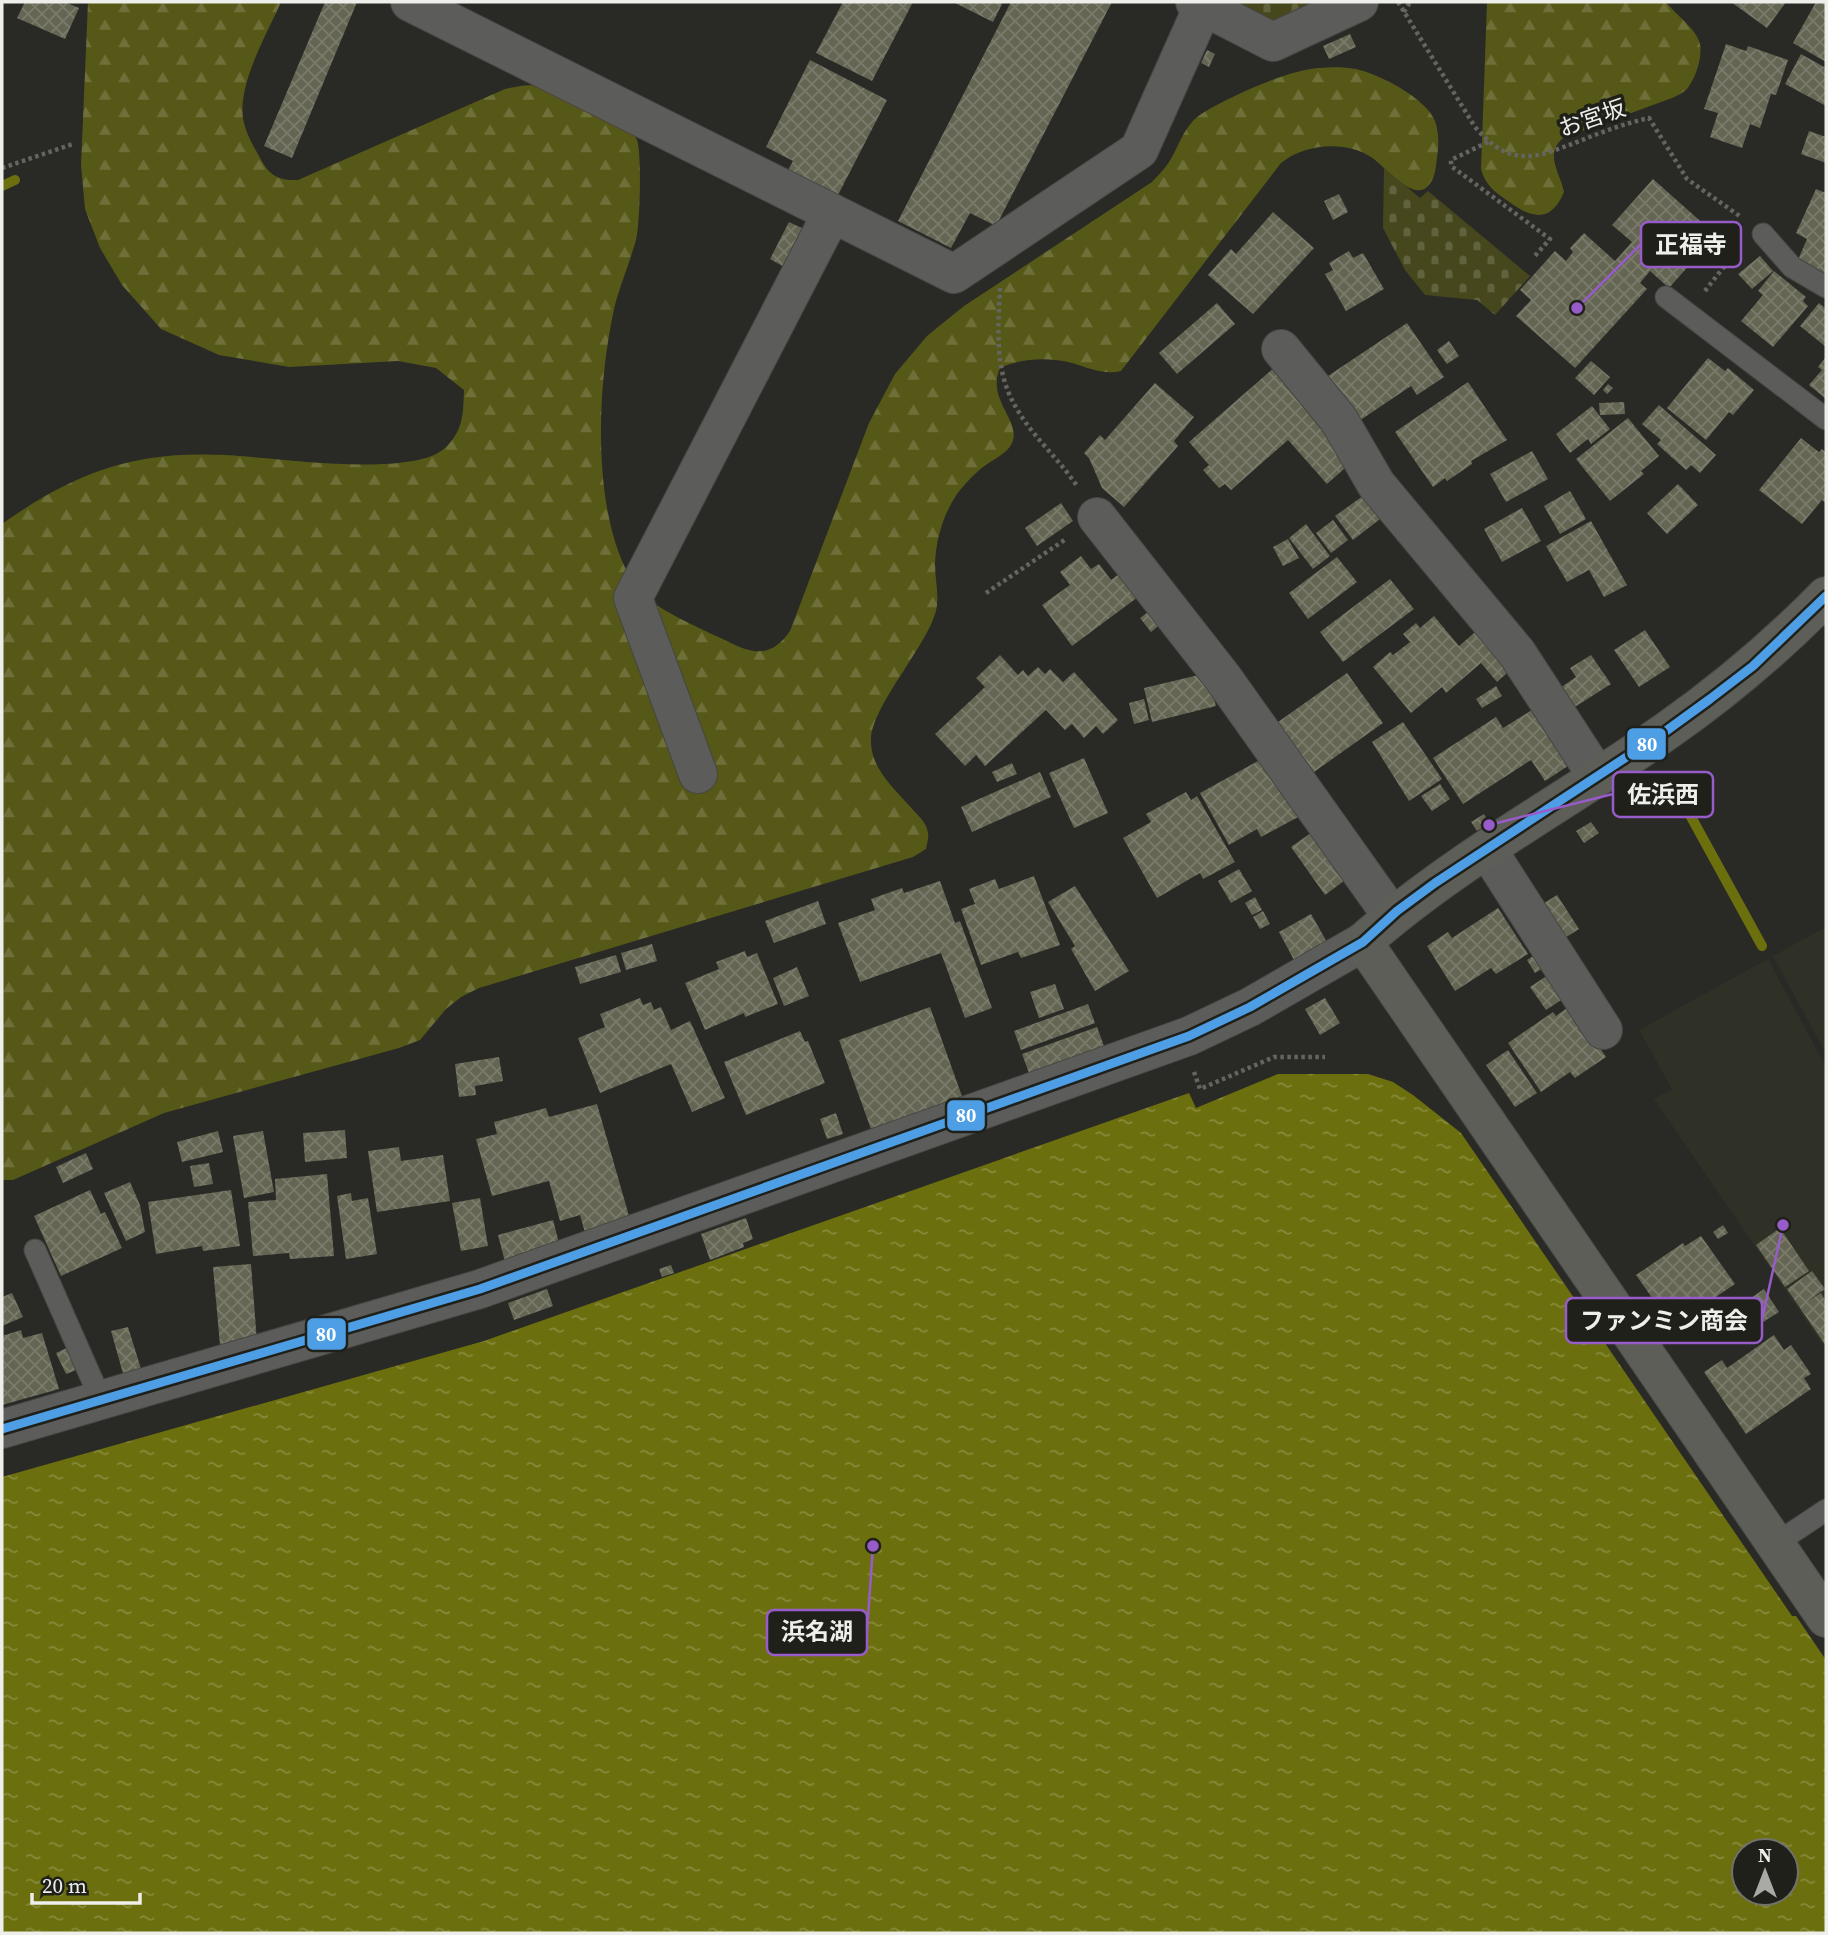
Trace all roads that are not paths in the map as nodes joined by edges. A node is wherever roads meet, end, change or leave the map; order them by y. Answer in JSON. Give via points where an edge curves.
{"nodes":[{"id":1,"x":410,"y":2,"type":"edge"},
{"id":2,"x":1359,"y":2,"type":"edge"},
{"id":3,"x":1201,"y":3,"type":"edge"},
{"id":4,"x":832,"y":213,"type":"junction"},
{"id":5,"x":1763,"y":234,"type":"road end"},
{"id":6,"x":1826,"y":287,"type":"edge"},
{"id":7,"x":1666,"y":297,"type":"dead end"},
{"id":8,"x":1281,"y":349,"type":"dead end"},
{"id":9,"x":1826,"y":419,"type":"edge"},
{"id":10,"x":1097,"y":517,"type":"road end"},
{"id":11,"x":1826,"y":596,"type":"edge"},
{"id":12,"x":698,"y":774,"type":"dead end"},
{"id":13,"x":1597,"y":776,"type":"junction"},
{"id":14,"x":1487,"y":849,"type":"junction"},
{"id":15,"x":1392,"y":916,"type":"junction"},
{"id":16,"x":1363,"y":942,"type":"junction"},
{"id":17,"x":1603,"y":1030,"type":"dead end"},
{"id":18,"x":35,"y":1250,"type":"dead end"},
{"id":19,"x":102,"y":1399,"type":"junction"},
{"id":20,"x":2,"y":1429,"type":"edge"},
{"id":21,"x":1826,"y":1510,"type":"edge"},
{"id":22,"x":1775,"y":1544,"type":"junction"},
{"id":23,"x":1826,"y":1618,"type":"edge"}],
"edges":[{"from":1,"to":4,"type":"street"},
{"from":2,"to":3,"type":"street","via":[[1272,42]]},
{"from":3,"to":4,"type":"street","via":[[1139,150],[954,274]]},
{"from":4,"to":12,"type":"street","via":[[633,598]]},
{"from":5,"to":6,"type":"lane","via":[[1792,267]]},
{"from":7,"to":9,"type":"lane"},
{"from":8,"to":13,"type":"street","via":[[1348,432],[1376,484],[1517,653]]},
{"from":10,"to":15,"type":"street","via":[[1223,678]]},
{"from":11,"to":13,"type":"street","via":[[1753,666]]},
{"from":13,"to":14,"type":"street"},
{"from":14,"to":15,"type":"street"},
{"from":14,"to":17,"type":"street"},
{"from":15,"to":16,"type":"street"},
{"from":16,"to":19,"type":"street","via":[[1189,1036],[480,1289]]},
{"from":16,"to":22,"type":"street"},
{"from":18,"to":19,"type":"lane"},
{"from":19,"to":20,"type":"street"},
{"from":21,"to":22,"type":"lane"},
{"from":22,"to":23,"type":"street"}]}
